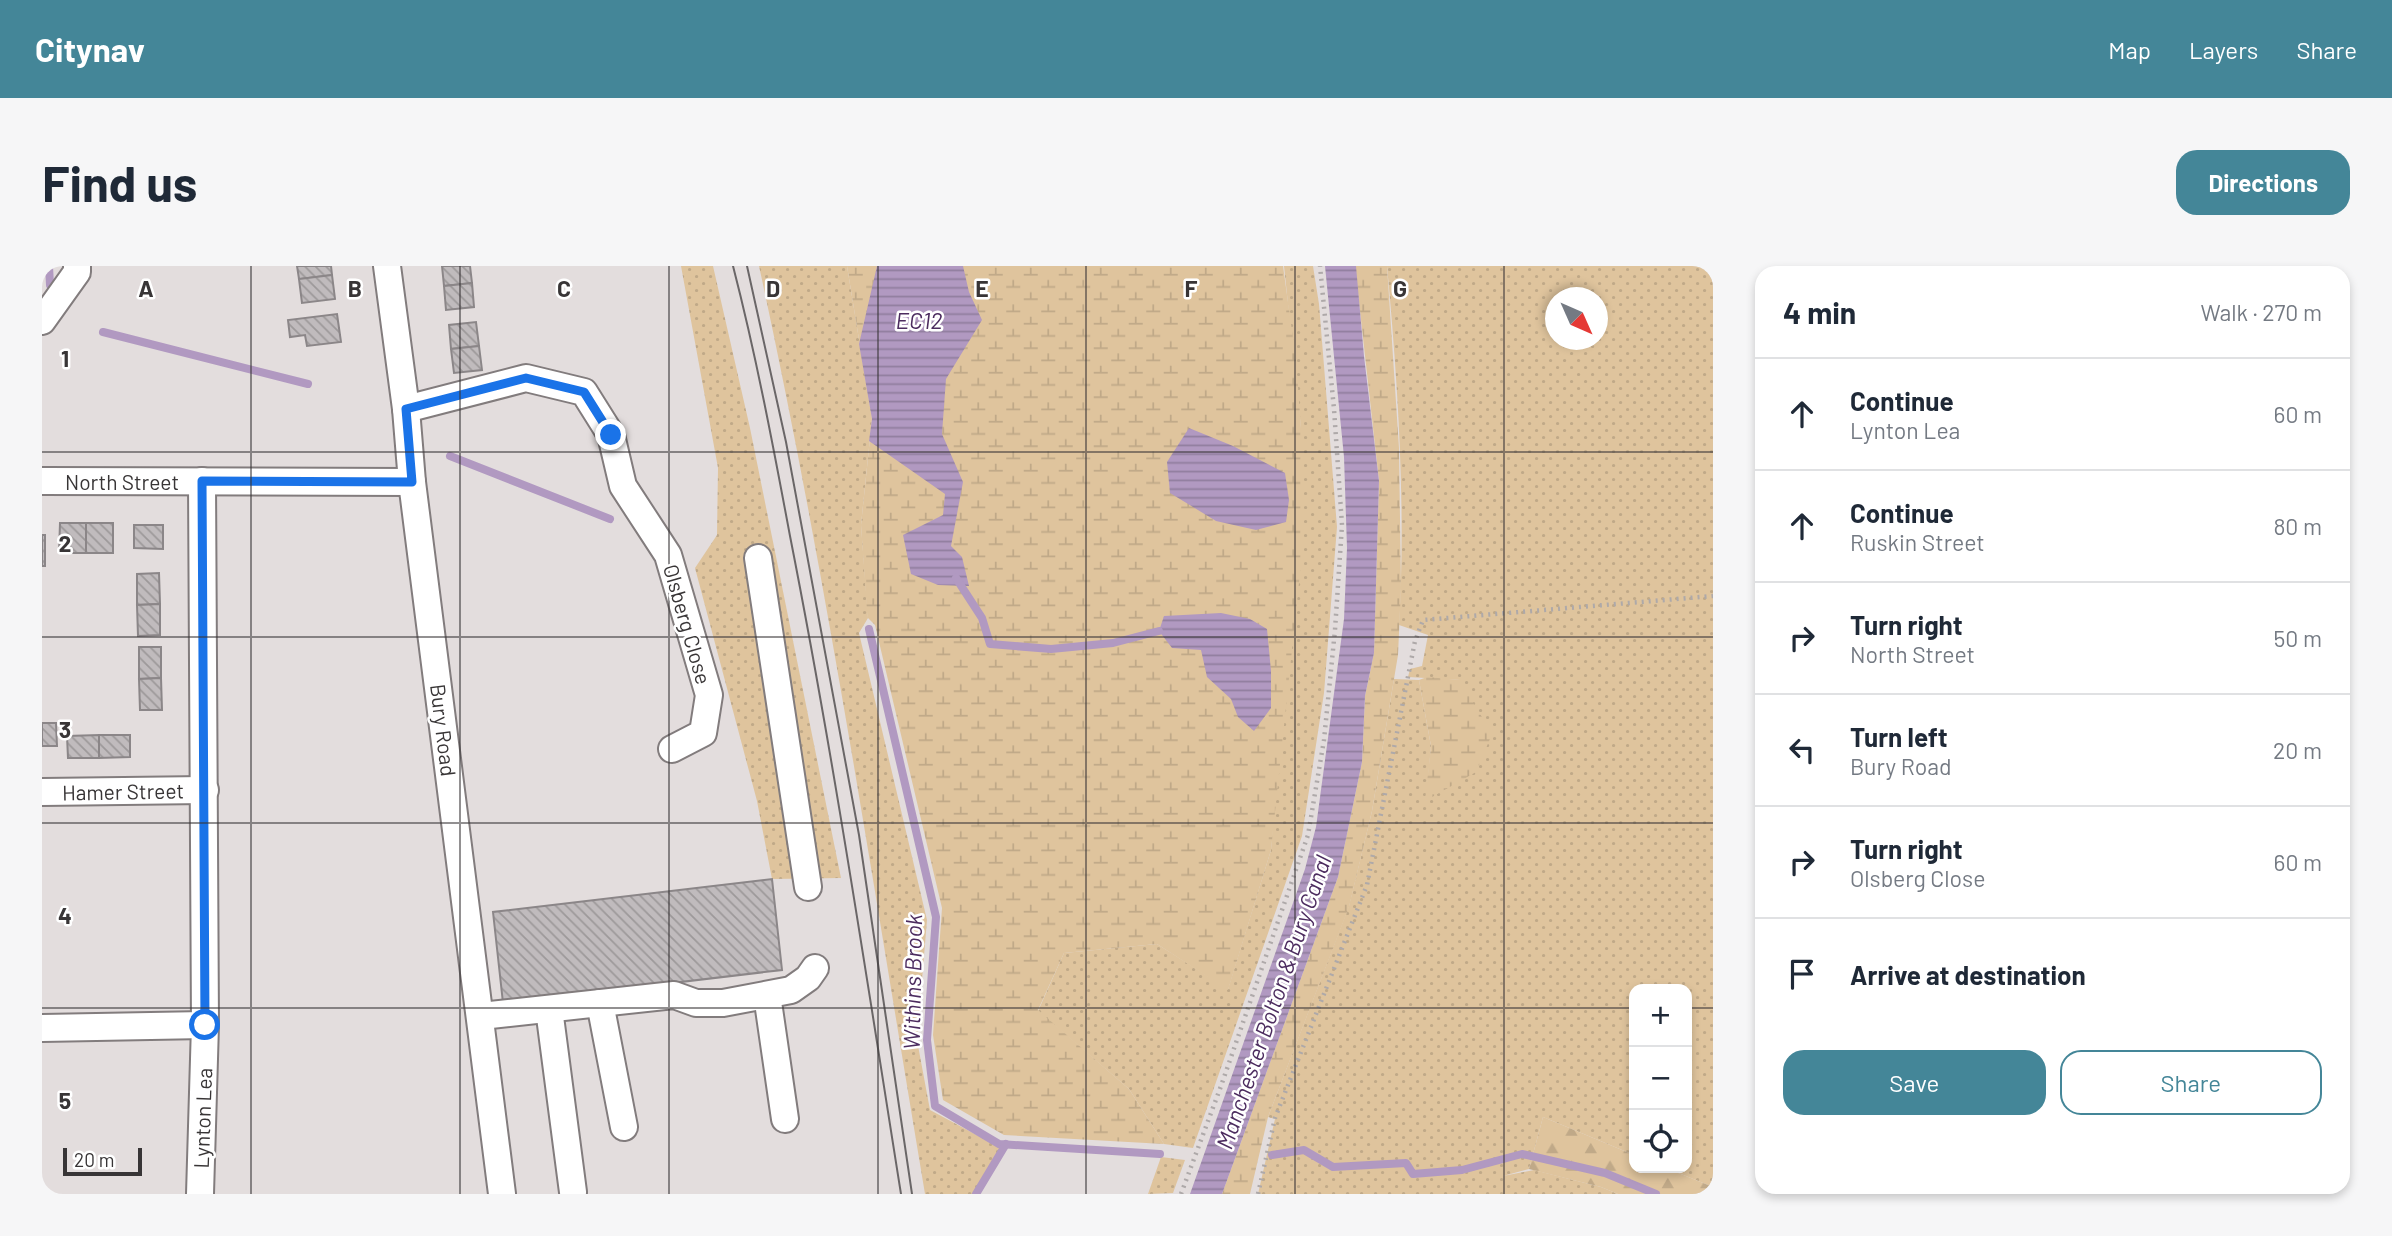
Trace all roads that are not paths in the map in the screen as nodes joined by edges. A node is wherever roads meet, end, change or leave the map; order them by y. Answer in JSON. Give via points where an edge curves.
{"nodes":[{"id":1,"x":77,"y":266,"type":"edge"},
{"id":2,"x":387,"y":266,"type":"edge"},
{"id":3,"x":42,"y":321,"type":"edge"},
{"id":4,"x":406,"y":409,"type":"junction"},
{"id":5,"x":42,"y":481,"type":"edge"},
{"id":6,"x":202,"y":481,"type":"junction"},
{"id":7,"x":412,"y":482,"type":"junction"},
{"id":8,"x":758,"y":558,"type":"dead end"},
{"id":9,"x":672,"y":749,"type":"dead end"},
{"id":10,"x":205,"y":790,"type":"junction"},
{"id":11,"x":42,"y":792,"type":"edge"},
{"id":12,"x":808,"y":887,"type":"dead end"},
{"id":13,"x":815,"y":968,"type":"dead end"},
{"id":14,"x":767,"y":995,"type":"junction"},
{"id":15,"x":600,"y":1003,"type":"junction"},
{"id":16,"x":549,"y":1009,"type":"junction"},
{"id":17,"x":481,"y":1016,"type":"junction"},
{"id":18,"x":205,"y":1025,"type":"junction"},
{"id":19,"x":42,"y":1028,"type":"edge"},
{"id":20,"x":785,"y":1119,"type":"dead end"},
{"id":21,"x":624,"y":1127,"type":"dead end"},
{"id":22,"x":573,"y":1192,"type":"dead end"},
{"id":23,"x":200,"y":1194,"type":"edge"},
{"id":24,"x":502,"y":1194,"type":"edge"}],
"edges":[{"from":1,"to":3,"type":"street"},
{"from":2,"to":4,"type":"street","name":"Bury Road"},
{"from":4,"to":7,"type":"street","name":"Bury Road"},
{"from":4,"to":9,"type":"street","name":"Olsberg Close","via":[[526,378],[584,392],[611,435],[623,486],[668,555],[709,695],[703,733]]},
{"from":5,"to":6,"type":"street","name":"North Street"},
{"from":6,"to":7,"type":"street","name":"North Street"},
{"from":6,"to":10,"type":"street","name":"Lynton Lea"},
{"from":7,"to":17,"type":"street","name":"Bury Road"},
{"from":8,"to":12,"type":"street"},
{"from":10,"to":11,"type":"street","name":"Hamer Street"},
{"from":10,"to":18,"type":"street","name":"Lynton Lea"},
{"from":13,"to":14,"type":"street","via":[[791,990]]},
{"from":14,"to":15,"type":"street","via":[[723,1003],[696,1003],[674,995]]},
{"from":14,"to":20,"type":"street"},
{"from":15,"to":16,"type":"street"},
{"from":15,"to":21,"type":"street"},
{"from":16,"to":17,"type":"street"},
{"from":16,"to":22,"type":"street"},
{"from":17,"to":24,"type":"street","name":"Bury Road"},
{"from":18,"to":19,"type":"street"},
{"from":18,"to":23,"type":"street","name":"Lynton Lea"}]}
